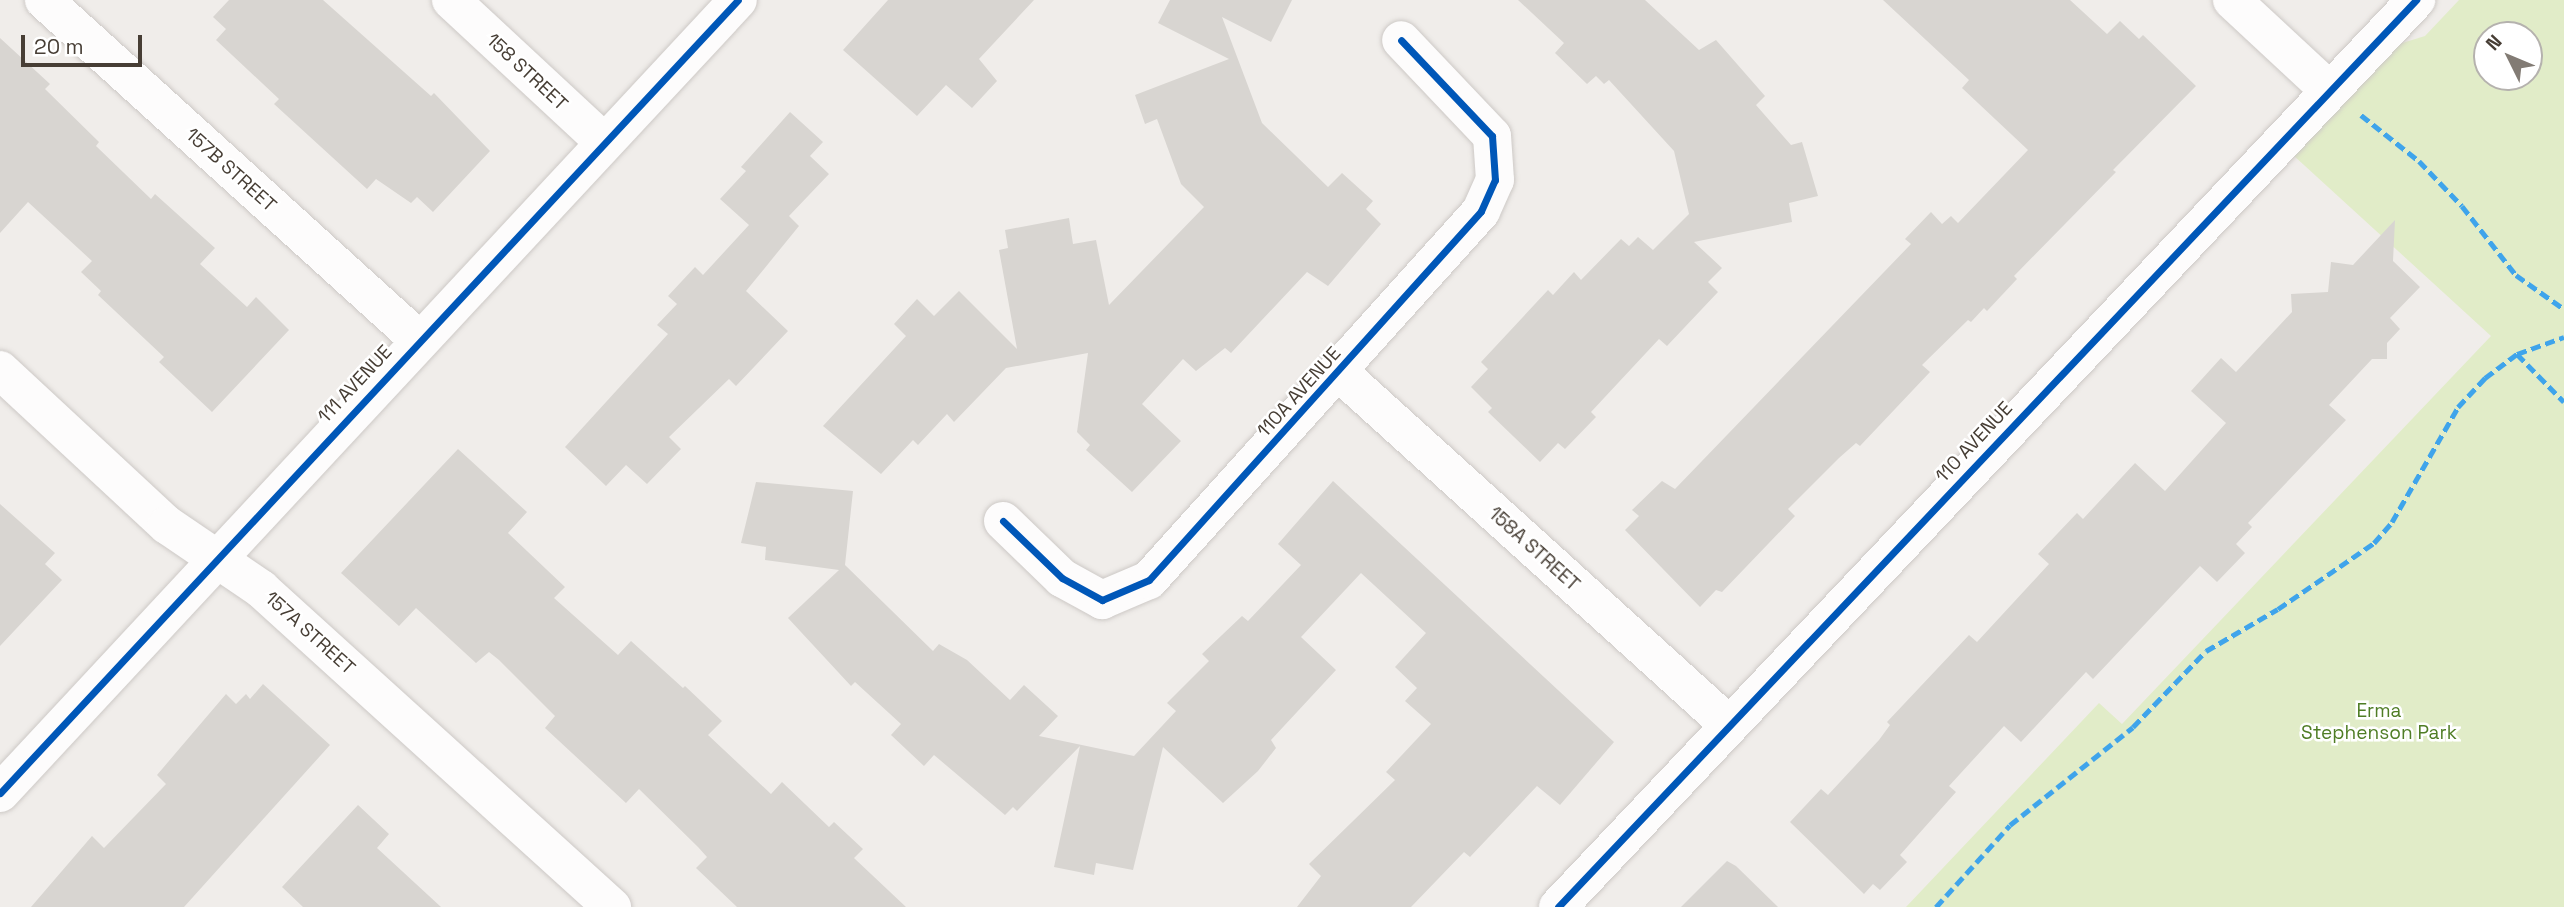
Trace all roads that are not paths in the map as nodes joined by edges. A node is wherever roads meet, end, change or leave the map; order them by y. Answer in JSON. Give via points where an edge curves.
{"nodes":[{"id":1,"x":44,"y":0,"type":"edge"},
{"id":2,"x":451,"y":0,"type":"edge"},
{"id":3,"x":738,"y":0,"type":"edge"},
{"id":4,"x":2232,"y":0,"type":"edge"},
{"id":5,"x":2416,"y":0,"type":"edge"},
{"id":6,"x":1401,"y":40,"type":"dead end"},
{"id":7,"x":2329,"y":90,"type":"junction"},
{"id":8,"x":604,"y":142,"type":"junction"},
{"id":9,"x":418,"y":340,"type":"junction"},
{"id":10,"x":0,"y":370,"type":"edge"},
{"id":11,"x":1339,"y":372,"type":"junction"},
{"id":12,"x":1003,"y":522,"type":"dead end"},
{"id":13,"x":214,"y":559,"type":"junction"},
{"id":14,"x":1729,"y":725,"type":"junction"},
{"id":15,"x":0,"y":793,"type":"edge"},
{"id":16,"x":612,"y":907,"type":"edge"},
{"id":17,"x":1558,"y":907,"type":"edge"}],
"edges":[{"from":1,"to":9,"type":"street","name":"157B STREET"},
{"from":2,"to":8,"type":"street","name":"158 STREET"},
{"from":3,"to":8,"type":"street","name":"111 AVENUE"},
{"from":4,"to":7,"type":"street"},
{"from":5,"to":7,"type":"street","name":"110 AVENUE"},
{"from":6,"to":11,"type":"street","name":"110A AVENUE","via":[[1492,136],[1495,180],[1481,211]]},
{"from":7,"to":14,"type":"street","name":"110 AVENUE"},
{"from":8,"to":9,"type":"street","name":"111 AVENUE"},
{"from":9,"to":13,"type":"street","name":"111 AVENUE"},
{"from":10,"to":13,"type":"street","name":"157A STREET","via":[[167,525]]},
{"from":11,"to":12,"type":"street","name":"110A AVENUE","via":[[1149,580],[1102,600],[1062,578]]},
{"from":11,"to":14,"type":"street","name":"158A STREET"},
{"from":13,"to":15,"type":"street","name":"111 AVENUE"},
{"from":13,"to":16,"type":"street","name":"157A STREET","via":[[261,589]]},
{"from":14,"to":17,"type":"street","name":"110 AVENUE"}]}
